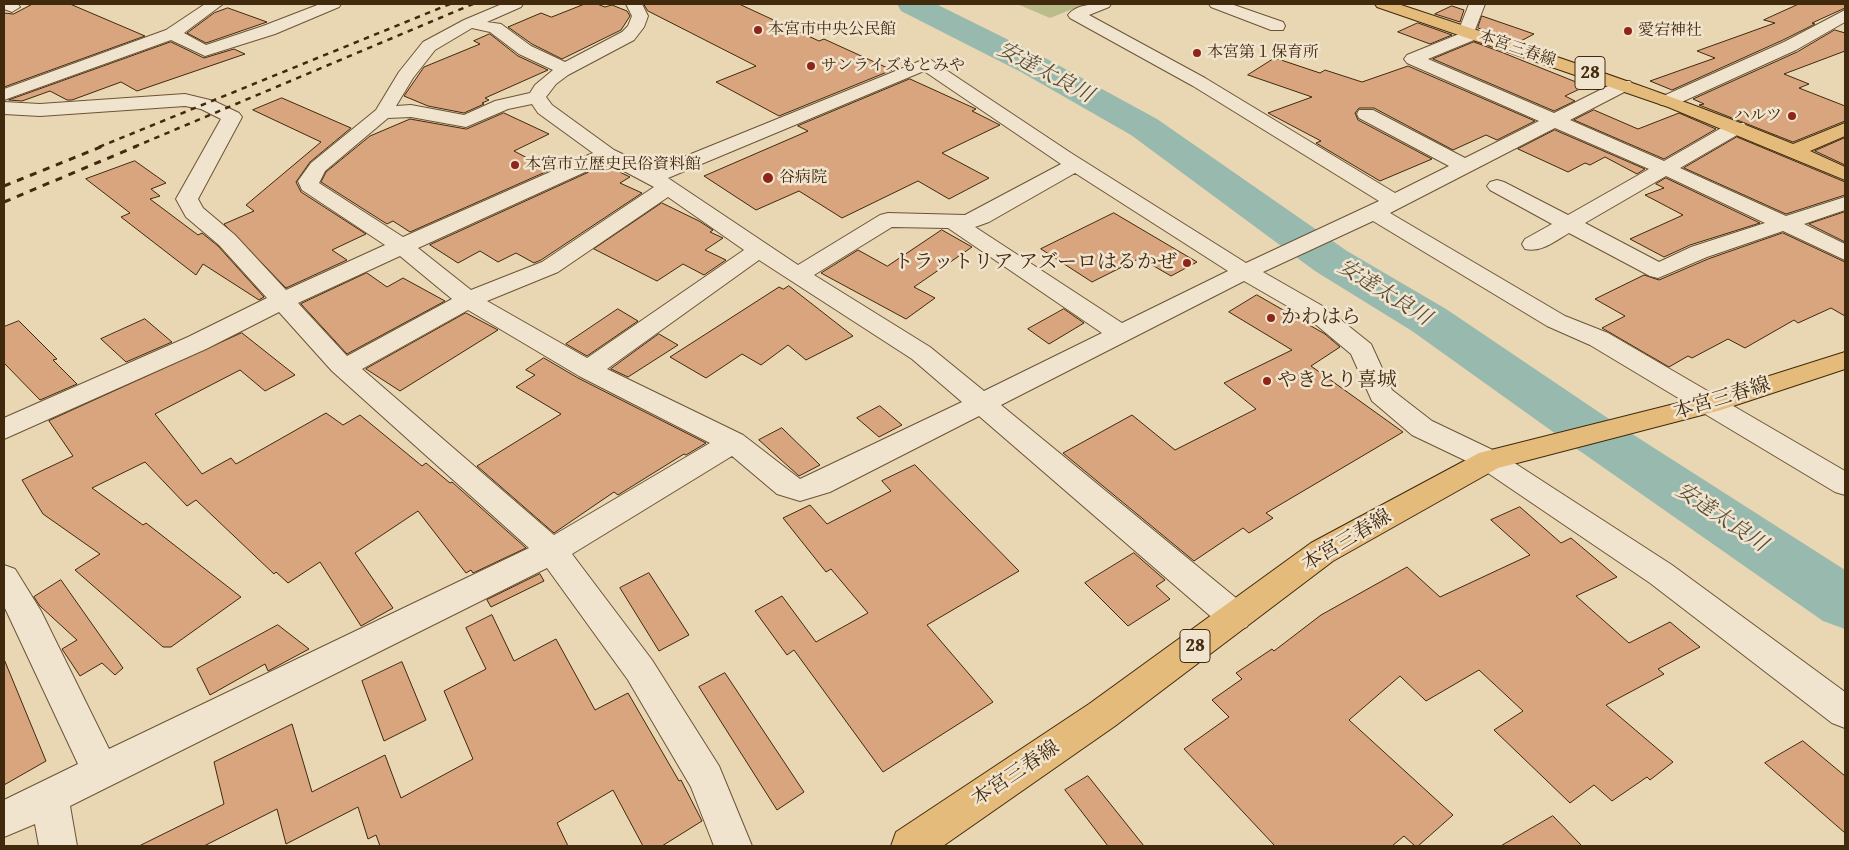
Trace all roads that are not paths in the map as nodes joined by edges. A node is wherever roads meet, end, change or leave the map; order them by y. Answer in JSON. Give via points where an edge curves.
{"nodes":[{"id":1,"x":215,"y":4,"type":"edge"},
{"id":2,"x":333,"y":4,"type":"edge"},
{"id":3,"x":515,"y":4,"type":"edge"},
{"id":4,"x":634,"y":4,"type":"edge"},
{"id":5,"x":1103,"y":4,"type":"edge"},
{"id":6,"x":1216,"y":4,"type":"edge"},
{"id":7,"x":1383,"y":4,"type":"edge"},
{"id":8,"x":1476,"y":4,"type":"edge"},
{"id":9,"x":1845,"y":15,"type":"edge"},
{"id":10,"x":470,"y":23,"type":"junction"},
{"id":11,"x":1277,"y":26,"type":"dead end"},
{"id":12,"x":1470,"y":33,"type":"junction"},
{"id":13,"x":172,"y":34,"type":"junction"},
{"id":14,"x":568,"y":70,"type":"junction"},
{"id":15,"x":1624,"y":84,"type":"junction"},
{"id":16,"x":4,"y":94,"type":"edge"},
{"id":17,"x":537,"y":97,"type":"junction"},
{"id":18,"x":1668,"y":101,"type":"junction"},
{"id":19,"x":4,"y":108,"type":"edge"},
{"id":20,"x":383,"y":113,"type":"junction"},
{"id":21,"x":1366,"y":114,"type":"dead end"},
{"id":22,"x":1553,"y":121,"type":"junction"},
{"id":23,"x":1737,"y":127,"type":"junction"},
{"id":24,"x":1845,"y":129,"type":"edge"},
{"id":25,"x":1795,"y":150,"type":"junction"},
{"id":26,"x":607,"y":154,"type":"junction"},
{"id":27,"x":1075,"y":164,"type":"junction"},
{"id":28,"x":1465,"y":166,"type":"junction"},
{"id":29,"x":1667,"y":168,"type":"junction"},
{"id":30,"x":1845,"y":174,"type":"edge"},
{"id":31,"x":660,"y":182,"type":"junction"},
{"id":32,"x":1497,"y":186,"type":"dead end"},
{"id":33,"x":1845,"y":204,"type":"edge"},
{"id":34,"x":1379,"y":210,"type":"junction"},
{"id":35,"x":953,"y":222,"type":"junction"},
{"id":36,"x":1784,"y":222,"type":"junction"},
{"id":37,"x":1568,"y":224,"type":"junction"},
{"id":38,"x":1533,"y":244,"type":"dead end"},
{"id":39,"x":403,"y":247,"type":"junction"},
{"id":40,"x":759,"y":250,"type":"junction"},
{"id":41,"x":1845,"y":253,"type":"edge"},
{"id":42,"x":1245,"y":272,"type":"junction"},
{"id":43,"x":799,"y":274,"type":"junction"},
{"id":44,"x":468,"y":300,"type":"junction"},
{"id":45,"x":281,"y":301,"type":"junction"},
{"id":46,"x":1121,"y":334,"type":"junction"},
{"id":47,"x":1845,"y":360,"type":"edge"},
{"id":48,"x":345,"y":368,"type":"junction"},
{"id":49,"x":588,"y":370,"type":"junction"},
{"id":50,"x":983,"y":404,"type":"junction"},
{"id":51,"x":1699,"y":407,"type":"junction"},
{"id":52,"x":4,"y":429,"type":"edge"},
{"id":53,"x":733,"y":442,"type":"junction"},
{"id":54,"x":1489,"y":460,"type":"junction"},
{"id":55,"x":1845,"y":484,"type":"edge"},
{"id":56,"x":552,"y":551,"type":"junction"},
{"id":57,"x":4,"y":578,"type":"edge"},
{"id":58,"x":1235,"y":617,"type":"junction"},
{"id":59,"x":1845,"y":712,"type":"edge"},
{"id":60,"x":101,"y":773,"type":"junction"},
{"id":61,"x":49,"y":798,"type":"junction"},
{"id":62,"x":4,"y":819,"type":"edge"},
{"id":63,"x":58,"y":846,"type":"edge"},
{"id":64,"x":733,"y":846,"type":"edge"},
{"id":65,"x":910,"y":846,"type":"edge"}],
"edges":[{"from":1,"to":13,"type":"street"},
{"from":2,"to":13,"type":"street","via":[[206,51]]},
{"from":3,"to":10,"type":"street"},
{"from":4,"to":14,"type":"street","via":[[640,16],[628,36]]},
{"from":5,"to":34,"type":"street","via":[[1076,15],[1199,82]]},
{"from":6,"to":11,"type":"street"},
{"from":7,"to":12,"type":"main road","name":"本宮三春線","number":"28"},
{"from":8,"to":12,"type":"street"},
{"from":9,"to":18,"type":"street","via":[[1790,46]]},
{"from":10,"to":14,"type":"street","via":[[495,28],[525,50]]},
{"from":10,"to":20,"type":"street","via":[[429,46],[405,76]]},
{"from":12,"to":15,"type":"main road","name":"本宮三春線","number":"28"},
{"from":12,"to":22,"type":"street","via":[[1413,59]]},
{"from":13,"to":16,"type":"street"},
{"from":14,"to":17,"type":"street","via":[[548,82],[538,91]]},
{"from":15,"to":18,"type":"main road","name":"本宮三春線","number":"28"},
{"from":15,"to":22,"type":"street"},
{"from":17,"to":20,"type":"street","via":[[502,105],[466,121],[412,111]]},
{"from":17,"to":26,"type":"street","via":[[545,109]]},
{"from":18,"to":23,"type":"main road","name":"本宮三春線","number":"28"},
{"from":19,"to":45,"type":"street","via":[[40,110],[185,100],[207,105],[232,117],[188,200],[194,212],[227,240]]},
{"from":20,"to":39,"type":"street","via":[[318,167],[308,186]]},
{"from":21,"to":28,"type":"street"},
{"from":22,"to":28,"type":"street"},
{"from":22,"to":29,"type":"street"},
{"from":23,"to":25,"type":"main road","name":"本宮三春線","number":"28"},
{"from":23,"to":29,"type":"street"},
{"from":24,"to":25,"type":"main road"},
{"from":25,"to":30,"type":"main road","name":"本宮三春線","number":"28"},
{"from":26,"to":31,"type":"street"},
{"from":26,"to":39,"type":"street"},
{"from":27,"to":31,"type":"street","via":[[925,64]]},
{"from":27,"to":35,"type":"street","via":[[981,217],[968,222]]},
{"from":27,"to":42,"type":"street"},
{"from":28,"to":34,"type":"street"},
{"from":29,"to":36,"type":"street"},
{"from":29,"to":37,"type":"street"},
{"from":31,"to":40,"type":"street"},
{"from":31,"to":44,"type":"street","via":[[609,229],[550,267]]},
{"from":32,"to":37,"type":"street"},
{"from":33,"to":36,"type":"street"},
{"from":34,"to":42,"type":"street"},
{"from":34,"to":51,"type":"street","via":[[1556,321],[1600,339]]},
{"from":35,"to":43,"type":"street","via":[[888,220]]},
{"from":35,"to":46,"type":"street"},
{"from":36,"to":37,"type":"street","via":[[1699,252],[1658,271]]},
{"from":36,"to":41,"type":"street"},
{"from":37,"to":38,"type":"street"},
{"from":39,"to":44,"type":"street"},
{"from":39,"to":45,"type":"street"},
{"from":40,"to":43,"type":"street"},
{"from":40,"to":49,"type":"street"},
{"from":42,"to":46,"type":"street"},
{"from":42,"to":54,"type":"street","via":[[1317,313],[1362,350],[1381,395],[1422,428]]},
{"from":43,"to":50,"type":"street","via":[[921,354]]},
{"from":44,"to":48,"type":"street"},
{"from":44,"to":49,"type":"street"},
{"from":45,"to":48,"type":"street"},
{"from":45,"to":52,"type":"street","via":[[197,343]]},
{"from":46,"to":50,"type":"street"},
{"from":47,"to":51,"type":"main road","name":"本宮三春線","number":"28"},
{"from":48,"to":56,"type":"street"},
{"from":49,"to":53,"type":"street"},
{"from":50,"to":53,"type":"street","via":[[820,484],[800,490],[786,486]]},
{"from":50,"to":58,"type":"street"},
{"from":51,"to":54,"type":"main road","name":"本宮三春線","number":"28"},
{"from":51,"to":55,"type":"street"},
{"from":53,"to":56,"type":"street"},
{"from":54,"to":58,"type":"main road","name":"本宮三春線","number":"28","via":[[1322,552]]},
{"from":54,"to":59,"type":"street","via":[[1661,574]]},
{"from":56,"to":60,"type":"street"},
{"from":56,"to":64,"type":"street","via":[[640,670],[706,778]]},
{"from":57,"to":60,"type":"street","via":[[29,621]]},
{"from":58,"to":65,"type":"main road","name":"本宮三春線","number":"28","via":[[1102,715]]},
{"from":60,"to":61,"type":"street"},
{"from":61,"to":62,"type":"street"},
{"from":61,"to":63,"type":"street"}]}
